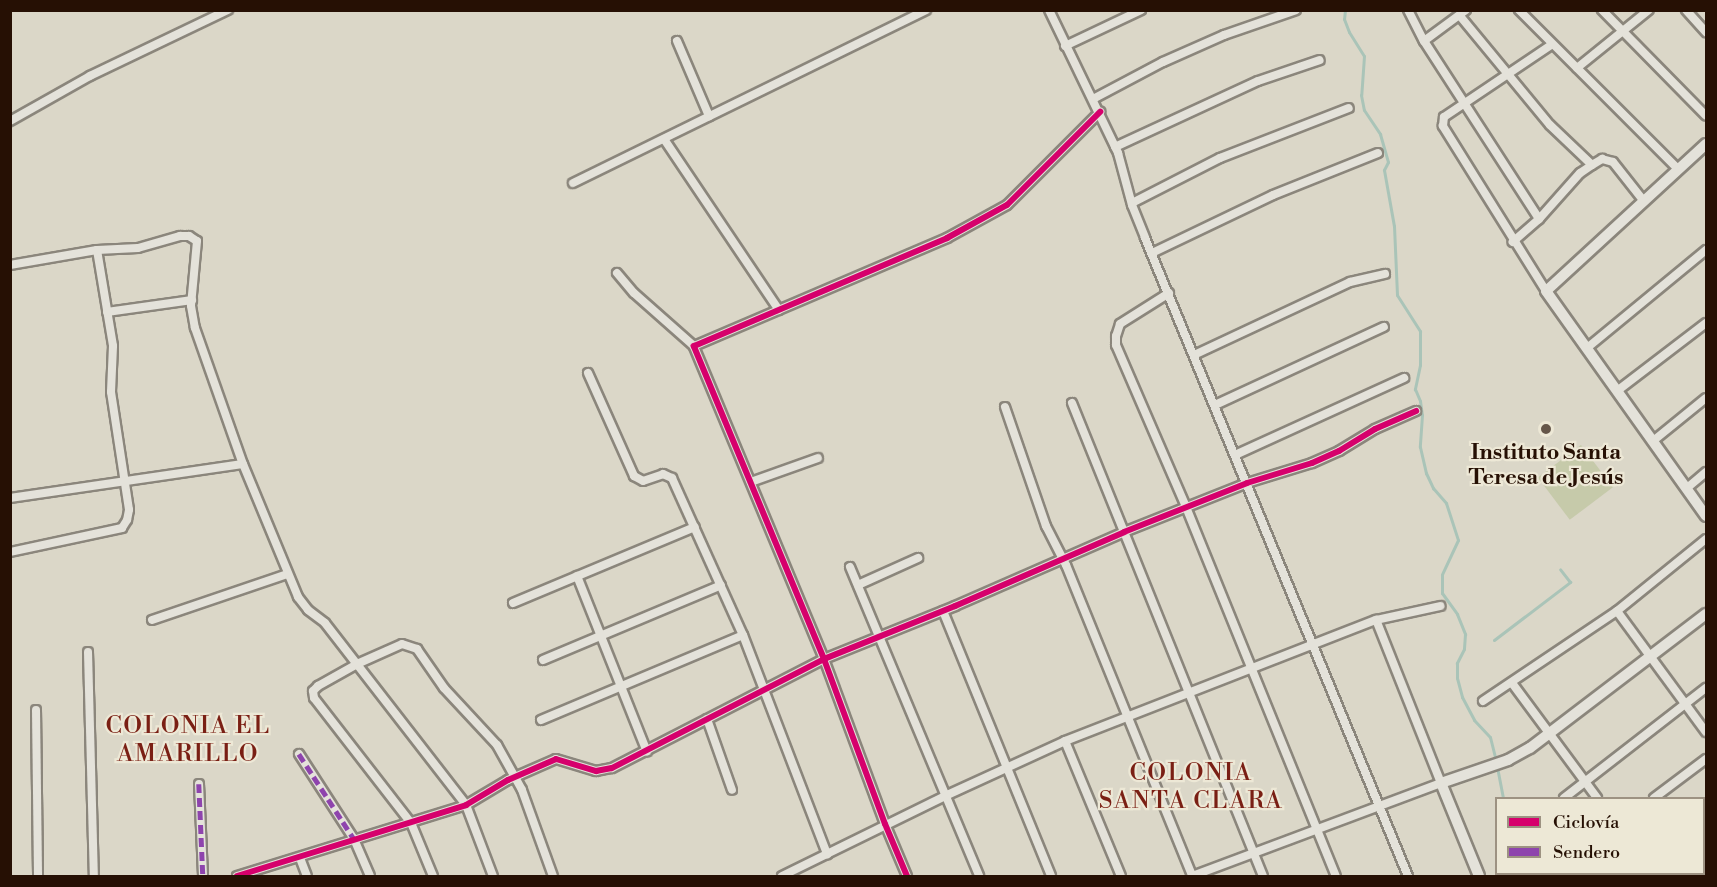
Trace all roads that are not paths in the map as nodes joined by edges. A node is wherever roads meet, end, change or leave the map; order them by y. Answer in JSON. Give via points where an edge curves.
{"nodes":[{"id":1,"x":228,"y":10,"type":"edge"},
{"id":2,"x":926,"y":10,"type":"edge"},
{"id":3,"x":1049,"y":10,"type":"edge"},
{"id":4,"x":1141,"y":10,"type":"edge"},
{"id":5,"x":1296,"y":10,"type":"edge"},
{"id":6,"x":1408,"y":10,"type":"edge"},
{"id":7,"x":1519,"y":10,"type":"edge"},
{"id":8,"x":1602,"y":10,"type":"edge"},
{"id":9,"x":1649,"y":10,"type":"edge"},
{"id":10,"x":1686,"y":10,"type":"edge"},
{"id":11,"x":1463,"y":13,"type":"edge"},
{"id":12,"x":1707,"y":32,"type":"edge"},
{"id":13,"x":1625,"y":33,"type":"junction"},
{"id":14,"x":677,"y":41,"type":"dead end"},
{"id":15,"x":1424,"y":41,"type":"junction"},
{"id":16,"x":1551,"y":45,"type":"junction"},
{"id":17,"x":1065,"y":46,"type":"junction"},
{"id":18,"x":1320,"y":60,"type":"dead end"},
{"id":19,"x":1577,"y":68,"type":"junction"},
{"id":20,"x":1508,"y":74,"type":"junction"},
{"id":21,"x":1093,"y":99,"type":"junction"},
{"id":22,"x":1465,"y":104,"type":"junction"},
{"id":23,"x":1349,"y":108,"type":"dead end"},
{"id":24,"x":1100,"y":112,"type":"junction"},
{"id":25,"x":710,"y":116,"type":"junction"},
{"id":26,"x":1707,"y":116,"type":"edge"},
{"id":27,"x":10,"y":121,"type":"edge"},
{"id":28,"x":664,"y":139,"type":"junction"},
{"id":29,"x":1707,"y":144,"type":"edge"},
{"id":30,"x":1115,"y":147,"type":"junction"},
{"id":31,"x":1378,"y":153,"type":"dead end"},
{"id":32,"x":1592,"y":165,"type":"junction"},
{"id":33,"x":1678,"y":170,"type":"junction"},
{"id":34,"x":573,"y":183,"type":"dead end"},
{"id":35,"x":1643,"y":200,"type":"junction"},
{"id":36,"x":1132,"y":202,"type":"junction"},
{"id":37,"x":1539,"y":219,"type":"junction"},
{"id":38,"x":1513,"y":242,"type":"junction"},
{"id":39,"x":97,"y":250,"type":"junction"},
{"id":40,"x":1707,"y":250,"type":"edge"},
{"id":41,"x":1152,"y":253,"type":"junction"},
{"id":42,"x":10,"y":265,"type":"edge"},
{"id":43,"x":616,"y":273,"type":"dead end"},
{"id":44,"x":1385,"y":274,"type":"dead end"},
{"id":45,"x":1546,"y":291,"type":"junction"},
{"id":46,"x":1169,"y":292,"type":"junction"},
{"id":47,"x":192,"y":300,"type":"junction"},
{"id":48,"x":778,"y":310,"type":"junction"},
{"id":49,"x":107,"y":312,"type":"junction"},
{"id":50,"x":1707,"y":323,"type":"edge"},
{"id":51,"x":1384,"y":327,"type":"dead end"},
{"id":52,"x":694,"y":346,"type":"junction"},
{"id":53,"x":1587,"y":348,"type":"junction"},
{"id":54,"x":1194,"y":355,"type":"junction"},
{"id":55,"x":588,"y":373,"type":"dead end"},
{"id":56,"x":1404,"y":378,"type":"dead end"},
{"id":57,"x":1617,"y":391,"type":"junction"},
{"id":58,"x":1707,"y":398,"type":"edge"},
{"id":59,"x":1071,"y":403,"type":"dead end"},
{"id":60,"x":1215,"y":405,"type":"junction"},
{"id":61,"x":1005,"y":407,"type":"dead end"},
{"id":62,"x":1416,"y":411,"type":"dead end"},
{"id":63,"x":1653,"y":441,"type":"junction"},
{"id":64,"x":1235,"y":455,"type":"junction"},
{"id":65,"x":818,"y":458,"type":"dead end"},
{"id":66,"x":243,"y":464,"type":"junction"},
{"id":67,"x":1707,"y":472,"type":"edge"},
{"id":68,"x":126,"y":481,"type":"junction"},
{"id":69,"x":751,"y":482,"type":"junction"},
{"id":70,"x":1247,"y":483,"type":"junction"},
{"id":71,"x":1686,"y":488,"type":"junction"},
{"id":72,"x":10,"y":498,"type":"edge"},
{"id":73,"x":1186,"y":507,"type":"junction"},
{"id":74,"x":1707,"y":516,"type":"edge"},
{"id":75,"x":695,"y":527,"type":"junction"},
{"id":76,"x":1124,"y":532,"type":"junction"},
{"id":77,"x":1707,"y":539,"type":"edge"},
{"id":78,"x":10,"y":552,"type":"edge"},
{"id":79,"x":918,"y":558,"type":"dead end"},
{"id":80,"x":1063,"y":560,"type":"junction"},
{"id":81,"x":850,"y":567,"type":"dead end"},
{"id":82,"x":287,"y":574,"type":"junction"},
{"id":83,"x":577,"y":576,"type":"junction"},
{"id":84,"x":721,"y":585,"type":"junction"},
{"id":85,"x":858,"y":585,"type":"junction"},
{"id":86,"x":513,"y":603,"type":"dead end"},
{"id":87,"x":1440,"y":606,"type":"dead end"},
{"id":88,"x":943,"y":611,"type":"junction"},
{"id":89,"x":1617,"y":611,"type":"junction"},
{"id":90,"x":1707,"y":614,"type":"edge"},
{"id":91,"x":152,"y":620,"type":"dead end"},
{"id":92,"x":1376,"y":621,"type":"junction"},
{"id":93,"x":743,"y":634,"type":"junction"},
{"id":94,"x":601,"y":636,"type":"junction"},
{"id":95,"x":879,"y":636,"type":"junction"},
{"id":96,"x":1313,"y":645,"type":"junction"},
{"id":97,"x":88,"y":652,"type":"dead end"},
{"id":98,"x":1651,"y":656,"type":"junction"},
{"id":99,"x":824,"y":659,"type":"junction"},
{"id":100,"x":543,"y":660,"type":"dead end"},
{"id":101,"x":357,"y":664,"type":"junction"},
{"id":102,"x":1251,"y":669,"type":"junction"},
{"id":103,"x":1512,"y":683,"type":"junction"},
{"id":104,"x":621,"y":686,"type":"junction"},
{"id":105,"x":764,"y":688,"type":"junction"},
{"id":106,"x":1707,"y":688,"type":"edge"},
{"id":107,"x":1189,"y":694,"type":"junction"},
{"id":108,"x":1483,"y":701,"type":"dead end"},
{"id":109,"x":1685,"y":702,"type":"junction"},
{"id":110,"x":36,"y":710,"type":"dead end"},
{"id":111,"x":1127,"y":718,"type":"junction"},
{"id":112,"x":707,"y":719,"type":"junction"},
{"id":113,"x":541,"y":720,"type":"dead end"},
{"id":114,"x":1707,"y":732,"type":"edge"},
{"id":115,"x":1550,"y":734,"type":"junction"},
{"id":116,"x":1065,"y":741,"type":"junction"},
{"id":117,"x":647,"y":752,"type":"junction"},
{"id":118,"x":299,"y":754,"type":"dead end"},
{"id":119,"x":1707,"y":759,"type":"edge"},
{"id":120,"x":1007,"y":768,"type":"junction"},
{"id":121,"x":515,"y":778,"type":"junction"},
{"id":122,"x":1441,"y":783,"type":"junction"},
{"id":123,"x":1585,"y":783,"type":"junction"},
{"id":124,"x":199,"y":784,"type":"dead end"},
{"id":125,"x":732,"y":790,"type":"dead end"},
{"id":126,"x":945,"y":796,"type":"junction"},
{"id":127,"x":1565,"y":797,"type":"edge"},
{"id":128,"x":1596,"y":797,"type":"edge"},
{"id":129,"x":1655,"y":797,"type":"edge"},
{"id":130,"x":466,"y":805,"type":"junction"},
{"id":131,"x":1379,"y":806,"type":"junction"},
{"id":132,"x":411,"y":823,"type":"junction"},
{"id":133,"x":885,"y":825,"type":"junction"},
{"id":134,"x":1316,"y":830,"type":"junction"},
{"id":135,"x":354,"y":839,"type":"junction"},
{"id":136,"x":1254,"y":853,"type":"junction"},
{"id":137,"x":827,"y":854,"type":"junction"},
{"id":138,"x":300,"y":858,"type":"junction"},
{"id":139,"x":262,"y":873,"type":"edge"},
{"id":140,"x":38,"y":876,"type":"edge"},
{"id":141,"x":94,"y":876,"type":"edge"},
{"id":142,"x":203,"y":876,"type":"edge"},
{"id":143,"x":237,"y":876,"type":"edge"},
{"id":144,"x":307,"y":876,"type":"edge"},
{"id":145,"x":370,"y":876,"type":"edge"},
{"id":146,"x":433,"y":876,"type":"edge"},
{"id":147,"x":493,"y":876,"type":"edge"},
{"id":148,"x":553,"y":876,"type":"edge"},
{"id":149,"x":782,"y":876,"type":"edge"},
{"id":150,"x":908,"y":876,"type":"edge"},
{"id":151,"x":979,"y":876,"type":"edge"},
{"id":152,"x":1051,"y":876,"type":"edge"},
{"id":153,"x":1121,"y":876,"type":"edge"},
{"id":154,"x":1192,"y":876,"type":"edge"},
{"id":155,"x":1263,"y":876,"type":"edge"},
{"id":156,"x":1335,"y":876,"type":"edge"},
{"id":157,"x":1408,"y":876,"type":"edge"},
{"id":158,"x":1479,"y":876,"type":"edge"}],
"edges":[{"from":1,"to":27,"type":"street","via":[[90,76]]},
{"from":2,"to":25,"type":"street"},
{"from":3,"to":17,"type":"street"},
{"from":4,"to":17,"type":"street"},
{"from":5,"to":21,"type":"street","via":[[1224,35]]},
{"from":6,"to":15,"type":"street"},
{"from":7,"to":16,"type":"street"},
{"from":8,"to":13,"type":"street"},
{"from":9,"to":13,"type":"street"},
{"from":10,"to":12,"type":"street"},
{"from":11,"to":15,"type":"street"},
{"from":11,"to":20,"type":"street"},
{"from":13,"to":19,"type":"street"},
{"from":13,"to":26,"type":"street"},
{"from":14,"to":25,"type":"street"},
{"from":15,"to":22,"type":"street"},
{"from":16,"to":19,"type":"street"},
{"from":16,"to":20,"type":"street"},
{"from":17,"to":21,"type":"street"},
{"from":18,"to":30,"type":"street","via":[[1248,85]]},
{"from":19,"to":33,"type":"street"},
{"from":20,"to":22,"type":"street"},
{"from":20,"to":32,"type":"street","via":[[1550,125]]},
{"from":21,"to":24,"type":"street"},
{"from":22,"to":37,"type":"street"},
{"from":22,"to":38,"type":"street","via":[[1444,117],[1443,126]]},
{"from":23,"to":36,"type":"street","via":[[1220,158]]},
{"from":24,"to":30,"type":"street"},
{"from":24,"to":48,"type":"street","via":[[1007,205],[947,238]]},
{"from":25,"to":28,"type":"street"},
{"from":28,"to":34,"type":"street"},
{"from":28,"to":48,"type":"street"},
{"from":29,"to":33,"type":"street"},
{"from":30,"to":36,"type":"street"},
{"from":31,"to":41,"type":"street","via":[[1273,195]]},
{"from":32,"to":35,"type":"street","via":[[1602,159],[1613,162]]},
{"from":32,"to":37,"type":"street"},
{"from":33,"to":35,"type":"street"},
{"from":35,"to":45,"type":"street"},
{"from":36,"to":41,"type":"street"},
{"from":37,"to":38,"type":"street"},
{"from":38,"to":45,"type":"street"},
{"from":39,"to":42,"type":"street"},
{"from":39,"to":47,"type":"street","via":[[138,248],[189,236],[197,241],[198,250]]},
{"from":39,"to":49,"type":"street"},
{"from":40,"to":53,"type":"street"},
{"from":41,"to":46,"type":"street"},
{"from":43,"to":52,"type":"street"},
{"from":44,"to":54,"type":"street","via":[[1350,282]]},
{"from":45,"to":53,"type":"street"},
{"from":46,"to":54,"type":"street"},
{"from":46,"to":73,"type":"street","via":[[1120,324],[1116,345]]},
{"from":47,"to":49,"type":"street"},
{"from":47,"to":66,"type":"street","via":[[195,328]]},
{"from":48,"to":52,"type":"street"},
{"from":49,"to":68,"type":"street","via":[[113,346],[111,392]]},
{"from":50,"to":57,"type":"street"},
{"from":51,"to":60,"type":"street"},
{"from":52,"to":69,"type":"street"},
{"from":53,"to":57,"type":"street"},
{"from":54,"to":60,"type":"street"},
{"from":55,"to":75,"type":"street","via":[[634,476],[644,482],[668,474]]},
{"from":56,"to":64,"type":"street"},
{"from":57,"to":63,"type":"street"},
{"from":58,"to":63,"type":"street"},
{"from":59,"to":76,"type":"street"},
{"from":60,"to":64,"type":"street"},
{"from":61,"to":80,"type":"street","via":[[1046,526]]},
{"from":62,"to":70,"type":"street","via":[[1312,463]]},
{"from":63,"to":71,"type":"street"},
{"from":64,"to":70,"type":"street"},
{"from":65,"to":69,"type":"street"},
{"from":66,"to":68,"type":"street"},
{"from":66,"to":82,"type":"street"},
{"from":67,"to":71,"type":"street"},
{"from":68,"to":72,"type":"street"},
{"from":68,"to":78,"type":"street","via":[[129,510],[122,528]]},
{"from":69,"to":99,"type":"street"},
{"from":70,"to":73,"type":"street"},
{"from":70,"to":96,"type":"street"},
{"from":71,"to":74,"type":"street"},
{"from":73,"to":76,"type":"street"},
{"from":73,"to":102,"type":"street"},
{"from":75,"to":83,"type":"street"},
{"from":75,"to":84,"type":"street"},
{"from":76,"to":80,"type":"street"},
{"from":76,"to":107,"type":"street"},
{"from":77,"to":89,"type":"street"},
{"from":79,"to":85,"type":"street"},
{"from":80,"to":88,"type":"street"},
{"from":80,"to":111,"type":"street"},
{"from":81,"to":85,"type":"street"},
{"from":82,"to":91,"type":"street"},
{"from":82,"to":101,"type":"street","via":[[308,610],[325,623]]},
{"from":83,"to":86,"type":"street"},
{"from":83,"to":94,"type":"street"},
{"from":84,"to":93,"type":"street"},
{"from":84,"to":94,"type":"street"},
{"from":85,"to":95,"type":"street"},
{"from":87,"to":92,"type":"street"},
{"from":88,"to":95,"type":"street"},
{"from":88,"to":120,"type":"street"},
{"from":89,"to":98,"type":"street"},
{"from":89,"to":103,"type":"street"},
{"from":90,"to":98,"type":"street"},
{"from":92,"to":96,"type":"street"},
{"from":92,"to":122,"type":"street"},
{"from":93,"to":104,"type":"street"},
{"from":93,"to":105,"type":"street"},
{"from":94,"to":100,"type":"street"},
{"from":94,"to":104,"type":"street"},
{"from":95,"to":99,"type":"street"},
{"from":95,"to":126,"type":"street"},
{"from":96,"to":102,"type":"street"},
{"from":96,"to":131,"type":"street"},
{"from":97,"to":141,"type":"street"},
{"from":98,"to":109,"type":"street"},
{"from":98,"to":115,"type":"street"},
{"from":99,"to":105,"type":"street"},
{"from":99,"to":133,"type":"street"},
{"from":101,"to":121,"type":"street","via":[[402,644],[417,649],[444,688],[497,745]]},
{"from":101,"to":130,"type":"street"},
{"from":101,"to":132,"type":"street","via":[[318,686],[313,691],[314,698]]},
{"from":102,"to":107,"type":"street"},
{"from":102,"to":134,"type":"street"},
{"from":103,"to":108,"type":"street"},
{"from":103,"to":115,"type":"street"},
{"from":104,"to":113,"type":"street"},
{"from":104,"to":117,"type":"street"},
{"from":105,"to":112,"type":"street"},
{"from":105,"to":137,"type":"street"},
{"from":106,"to":109,"type":"street"},
{"from":107,"to":111,"type":"street"},
{"from":107,"to":136,"type":"street"},
{"from":109,"to":114,"type":"street"},
{"from":109,"to":123,"type":"street"},
{"from":110,"to":140,"type":"street"},
{"from":111,"to":116,"type":"street"},
{"from":111,"to":154,"type":"street"},
{"from":112,"to":117,"type":"street"},
{"from":112,"to":125,"type":"street"},
{"from":115,"to":122,"type":"street","via":[[1503,762]]},
{"from":115,"to":123,"type":"street"},
{"from":116,"to":120,"type":"street"},
{"from":116,"to":153,"type":"street"},
{"from":117,"to":121,"type":"street","via":[[596,771],[556,759]]},
{"from":118,"to":135,"type":"street"},
{"from":119,"to":129,"type":"street"},
{"from":120,"to":126,"type":"street"},
{"from":120,"to":152,"type":"street"},
{"from":121,"to":130,"type":"street"},
{"from":121,"to":148,"type":"street"},
{"from":122,"to":131,"type":"street"},
{"from":122,"to":158,"type":"street"},
{"from":123,"to":127,"type":"street"},
{"from":123,"to":128,"type":"street"},
{"from":124,"to":142,"type":"street"},
{"from":126,"to":133,"type":"street"},
{"from":126,"to":151,"type":"street"},
{"from":130,"to":132,"type":"street"},
{"from":130,"to":147,"type":"street"},
{"from":131,"to":134,"type":"street"},
{"from":131,"to":157,"type":"street"},
{"from":132,"to":135,"type":"street"},
{"from":132,"to":146,"type":"street"},
{"from":133,"to":137,"type":"street"},
{"from":133,"to":150,"type":"street"},
{"from":134,"to":136,"type":"street"},
{"from":134,"to":156,"type":"street"},
{"from":135,"to":138,"type":"street"},
{"from":135,"to":145,"type":"street"},
{"from":136,"to":154,"type":"street"},
{"from":136,"to":155,"type":"street"},
{"from":137,"to":149,"type":"street"},
{"from":138,"to":139,"type":"street"},
{"from":138,"to":144,"type":"street"},
{"from":139,"to":143,"type":"street"}]}
